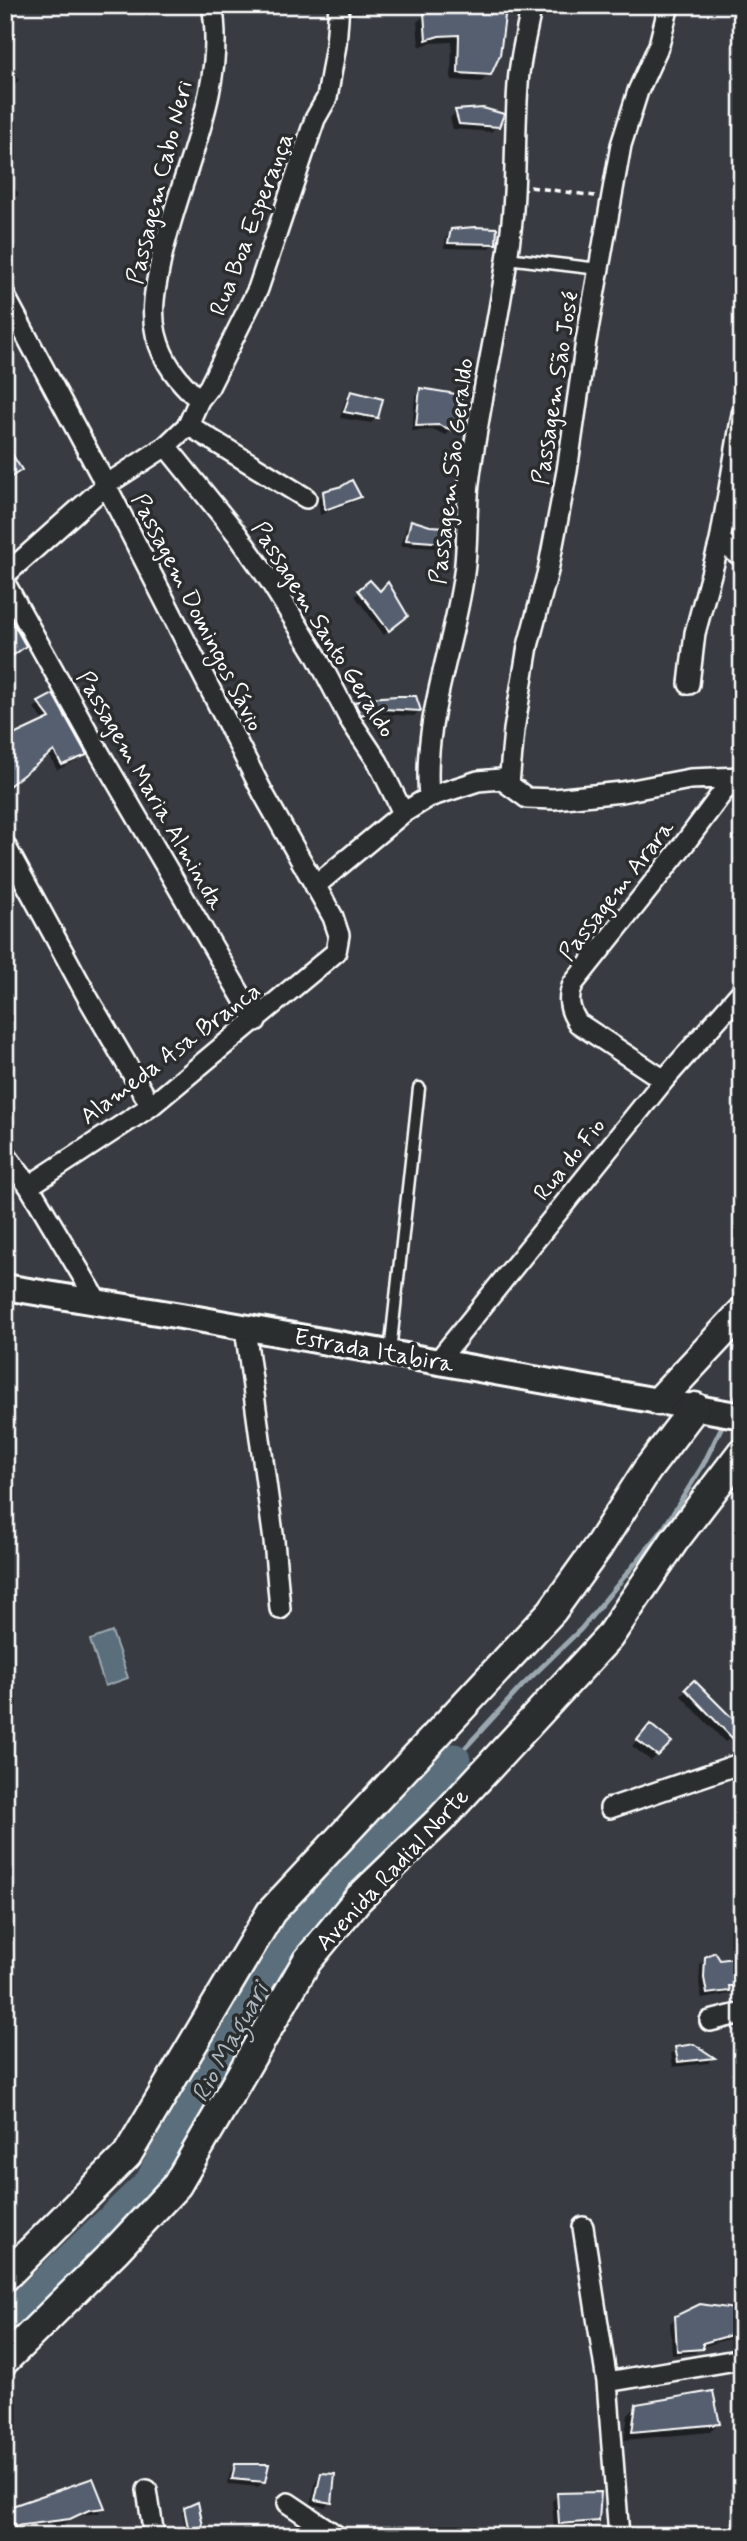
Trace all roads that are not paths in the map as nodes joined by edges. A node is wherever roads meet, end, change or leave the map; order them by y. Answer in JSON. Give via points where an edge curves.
{"nodes":[{"id":1,"x":212,"y":5,"type":"edge"},
{"id":2,"x":339,"y":5,"type":"edge"},
{"id":3,"x":532,"y":5,"type":"edge"},
{"id":4,"x":669,"y":5,"type":"edge"},
{"id":5,"x":507,"y":258,"type":"junction"},
{"id":6,"x":599,"y":270,"type":"junction"},
{"id":7,"x":5,"y":296,"type":"edge"},
{"id":8,"x":199,"y":400,"type":"junction"},
{"id":9,"x":742,"y":414,"type":"edge"},
{"id":10,"x":188,"y":425,"type":"junction"},
{"id":11,"x":166,"y":446,"type":"junction"},
{"id":12,"x":106,"y":485,"type":"junction"},
{"id":13,"x":306,"y":498,"type":"dead end"},
{"id":14,"x":720,"y":541,"type":"junction"},
{"id":15,"x":742,"y":557,"type":"edge"},
{"id":16,"x":5,"y":575,"type":"edge"},
{"id":17,"x":5,"y":583,"type":"edge"},
{"id":18,"x":689,"y":684,"type":"dead end"},
{"id":19,"x":738,"y":777,"type":"edge"},
{"id":20,"x":509,"y":784,"type":"junction"},
{"id":21,"x":429,"y":797,"type":"junction"},
{"id":22,"x":403,"y":813,"type":"junction"},
{"id":23,"x":5,"y":845,"type":"edge"},
{"id":24,"x":315,"y":886,"type":"junction"},
{"id":25,"x":336,"y":952,"type":"joint"},
{"id":26,"x":742,"y":991,"type":"edge"},
{"id":27,"x":256,"y":1021,"type":"junction"},
{"id":28,"x":664,"y":1080,"type":"junction"},
{"id":29,"x":419,"y":1088,"type":"dead end"},
{"id":30,"x":150,"y":1106,"type":"junction"},
{"id":31,"x":5,"y":1154,"type":"edge"},
{"id":32,"x":29,"y":1186,"type":"junction"},
{"id":33,"x":5,"y":1287,"type":"edge"},
{"id":34,"x":97,"y":1302,"type":"junction"},
{"id":35,"x":742,"y":1312,"type":"edge"},
{"id":36,"x":245,"y":1328,"type":"junction"},
{"id":37,"x":389,"y":1353,"type":"junction"},
{"id":38,"x":438,"y":1361,"type":"junction"},
{"id":39,"x":659,"y":1401,"type":"junction"},
{"id":40,"x":695,"y":1407,"type":"junction"},
{"id":41,"x":742,"y":1416,"type":"edge"},
{"id":42,"x":742,"y":1452,"type":"edge"},
{"id":43,"x":280,"y":1609,"type":"dead end"},
{"id":44,"x":742,"y":1763,"type":"edge"},
{"id":45,"x":610,"y":1808,"type":"dead end"},
{"id":46,"x":742,"y":2013,"type":"edge"},
{"id":47,"x":710,"y":2021,"type":"dead end"},
{"id":48,"x":583,"y":2227,"type":"dead end"},
{"id":49,"x":5,"y":2277,"type":"edge"},
{"id":50,"x":742,"y":2359,"type":"edge"},
{"id":51,"x":5,"y":2360,"type":"edge"},
{"id":52,"x":607,"y":2382,"type":"junction"},
{"id":53,"x":147,"y":2490,"type":"dead end"},
{"id":54,"x":288,"y":2503,"type":"dead end"},
{"id":55,"x":154,"y":2536,"type":"edge"},
{"id":56,"x":337,"y":2536,"type":"edge"},
{"id":57,"x":619,"y":2536,"type":"edge"}],
"edges":[{"from":1,"to":8,"type":"street","name":"Passagem Cabo Neri","via":[[215,61],[153,295],[156,334],[164,354],[176,377]]},
{"from":2,"to":8,"type":"street","name":"Rua Boa Esperança","via":[[327,97],[258,289]]},
{"from":3,"to":5,"type":"street","name":"Passagem São Geraldo","via":[[519,74]]},
{"from":4,"to":6,"type":"street","name":"Passagem São José","via":[[659,45],[621,145]]},
{"from":5,"to":6,"type":"lane"},
{"from":5,"to":21,"type":"street","name":"Passagem São Geraldo","via":[[469,483],[459,606],[427,751]]},
{"from":6,"to":20,"type":"street","name":"Passagem São José","via":[[567,471],[524,670]]},
{"from":7,"to":12,"type":"street","name":"Passagem Domingos Sávio"},
{"from":8,"to":10,"type":"street","name":"Rua Boa Esperança"},
{"from":9,"to":14,"type":"street"},
{"from":10,"to":11,"type":"street","name":"Rua Boa Esperança"},
{"from":10,"to":13,"type":"street"},
{"from":11,"to":12,"type":"street","name":"Rua Boa Esperança"},
{"from":11,"to":22,"type":"street","name":"Passagem Santo Geraldo","via":[[270,581],[378,762]]},
{"from":12,"to":16,"type":"street","name":"Rua Boa Esperança"},
{"from":12,"to":24,"type":"street","name":"Passagem Domingos Sávio"},
{"from":14,"to":15,"type":"street"},
{"from":14,"to":18,"type":"street","via":[[695,633]]},
{"from":17,"to":27,"type":"street","name":"Passagem Maria Alminda"},
{"from":19,"to":20,"type":"street","via":[[690,779],[554,799],[527,798]]},
{"from":19,"to":28,"type":"street","name":"Passagem Arara","via":[[573,984],[569,995],[571,1013],[578,1023]]},
{"from":20,"to":21,"type":"street","via":[[491,778]]},
{"from":21,"to":22,"type":"street"},
{"from":22,"to":24,"type":"street"},
{"from":23,"to":30,"type":"street"},
{"from":24,"to":25,"type":"street","name":"Passagem Domingos Sávio","via":[[338,927]]},
{"from":25,"to":27,"type":"street","name":"Alameda Asa Branca"},
{"from":26,"to":28,"type":"street","name":"Rua do Fio"},
{"from":27,"to":30,"type":"street","name":"Alameda Asa Branca"},
{"from":28,"to":38,"type":"street","name":"Rua do Fio"},
{"from":29,"to":37,"type":"lane"},
{"from":30,"to":32,"type":"street","name":"Alameda Asa Branca"},
{"from":31,"to":32,"type":"street"},
{"from":32,"to":34,"type":"street"},
{"from":33,"to":34,"type":"street","name":"Estrada Itabira"},
{"from":34,"to":36,"type":"street","name":"Estrada Itabira"},
{"from":35,"to":39,"type":"main road"},
{"from":36,"to":37,"type":"street","name":"Estrada Itabira"},
{"from":36,"to":43,"type":"street"},
{"from":37,"to":38,"type":"street","name":"Estrada Itabira"},
{"from":38,"to":39,"type":"street","name":"Estrada Itabira"},
{"from":39,"to":40,"type":"street","name":"Estrada Itabira"},
{"from":40,"to":41,"type":"street","name":"Estrada Itabira"},
{"from":40,"to":49,"type":"main road","via":[[552,1611],[271,1912],[127,2155]]},
{"from":42,"to":51,"type":"main road","name":"Avenida Radial Norte","via":[[609,1637],[440,1819],[358,1899],[307,1961],[177,2185]]},
{"from":44,"to":45,"type":"street"},
{"from":46,"to":47,"type":"street"},
{"from":48,"to":52,"type":"street"},
{"from":50,"to":52,"type":"street"},
{"from":52,"to":57,"type":"street"},
{"from":53,"to":55,"type":"street"},
{"from":54,"to":56,"type":"street"}]}
